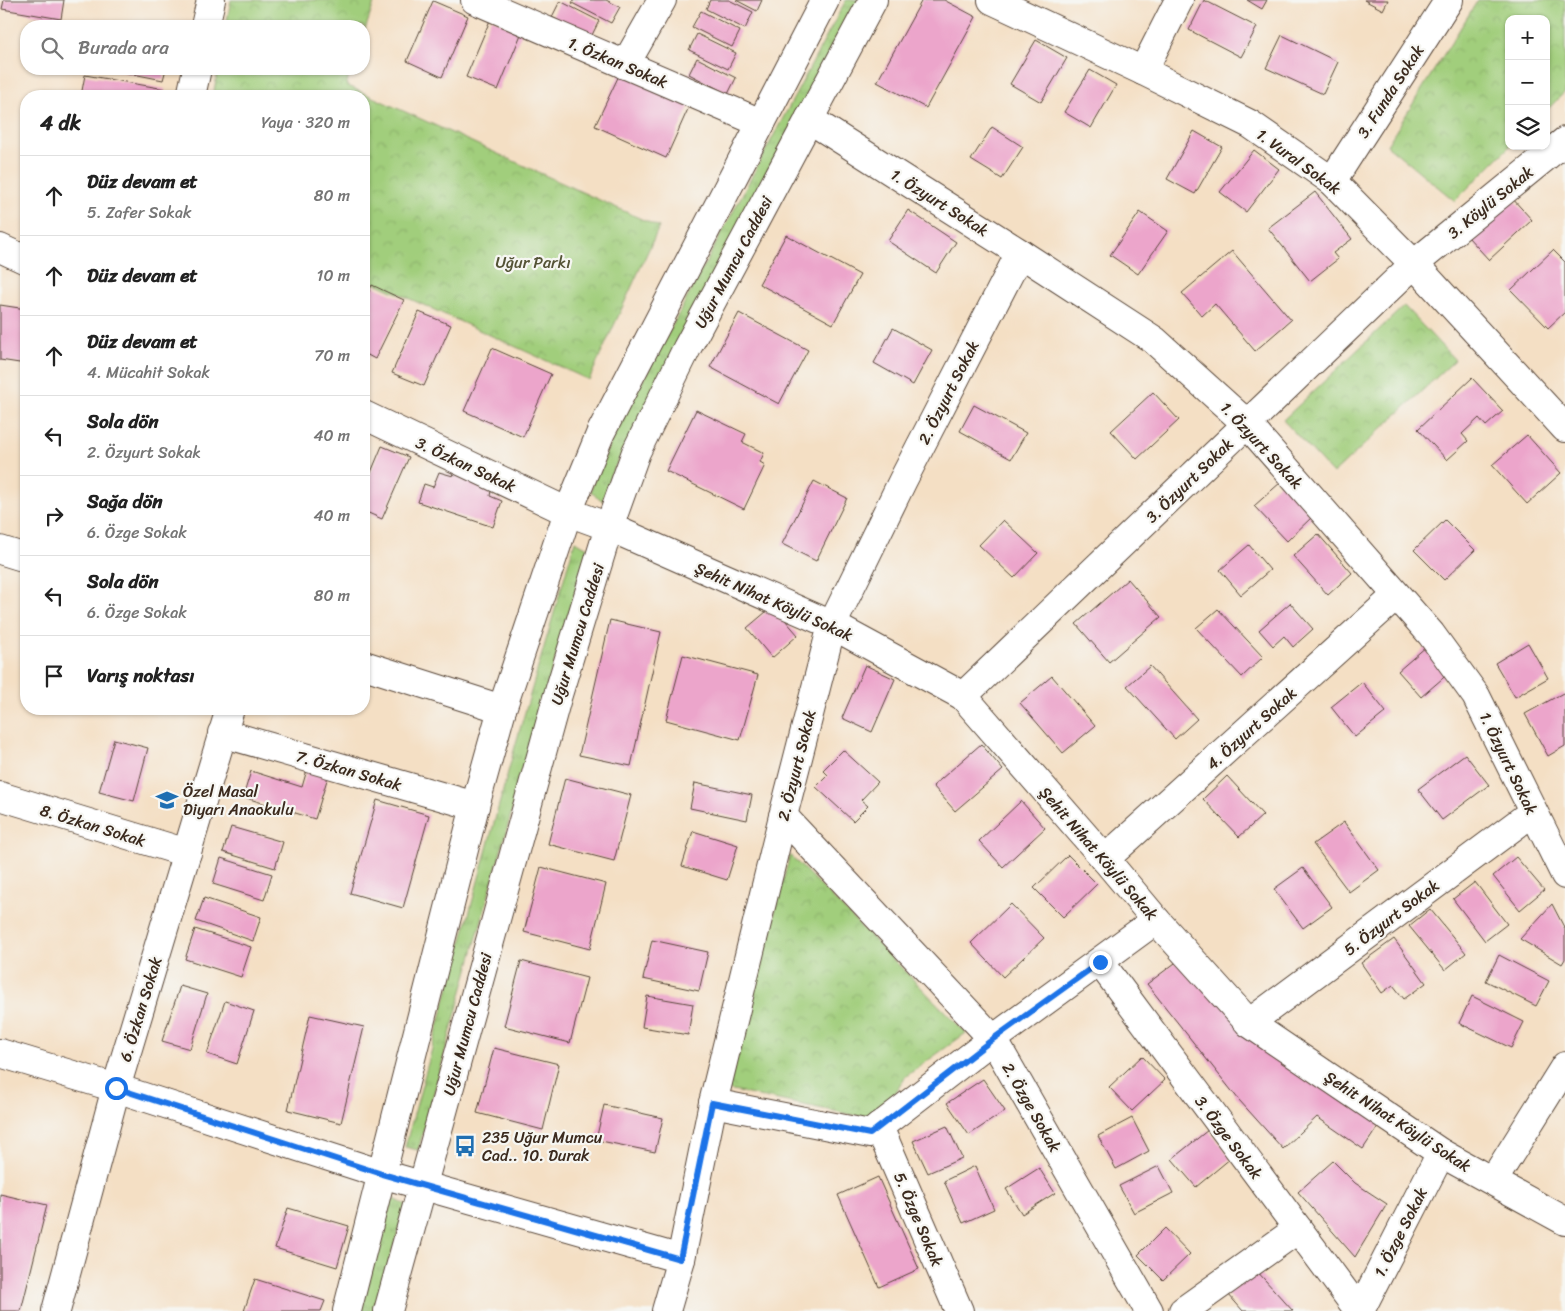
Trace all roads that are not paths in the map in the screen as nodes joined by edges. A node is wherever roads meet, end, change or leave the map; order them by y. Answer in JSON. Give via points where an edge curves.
{"nodes":[{"id":1,"x":211,"y":0,"type":"edge"},
{"id":2,"x":474,"y":0,"type":"edge"},
{"id":3,"x":662,"y":0,"type":"edge"},
{"id":4,"x":825,"y":0,"type":"edge"},
{"id":5,"x":873,"y":0,"type":"edge"},
{"id":6,"x":992,"y":0,"type":"edge"},
{"id":7,"x":1179,"y":0,"type":"edge"},
{"id":8,"x":1449,"y":0,"type":"edge"},
{"id":9,"x":506,"y":6,"type":"edge"},
{"id":10,"x":206,"y":20,"type":"edge"},
{"id":11,"x":625,"y":65,"type":"junction"},
{"id":12,"x":1143,"y":71,"type":"junction"},
{"id":13,"x":196,"y":75,"type":"edge"},
{"id":14,"x":192,"y":90,"type":"edge"},
{"id":15,"x":809,"y":120,"type":"junction"},
{"id":16,"x":761,"y":123,"type":"junction"},
{"id":17,"x":1565,"y":141,"type":"edge"},
{"id":18,"x":1332,"y":181,"type":"junction"},
{"id":19,"x":0,"y":248,"type":"edge"},
{"id":20,"x":1020,"y":253,"type":"junction"},
{"id":21,"x":20,"y":257,"type":"edge"},
{"id":22,"x":1414,"y":264,"type":"junction"},
{"id":23,"x":370,"y":418,"type":"edge"},
{"id":24,"x":1247,"y":424,"type":"junction"},
{"id":25,"x":1565,"y":428,"type":"edge"},
{"id":26,"x":568,"y":512,"type":"junction"},
{"id":27,"x":609,"y":527,"type":"junction"},
{"id":28,"x":0,"y":550,"type":"edge"},
{"id":29,"x":20,"y":556,"type":"edge"},
{"id":30,"x":1396,"y":596,"type":"junction"},
{"id":31,"x":832,"y":625,"type":"junction"},
{"id":32,"x":370,"y":667,"type":"edge"},
{"id":33,"x":963,"y":696,"type":"junction"},
{"id":34,"x":502,"y":709,"type":"junction"},
{"id":35,"x":226,"y":721,"type":"edge"},
{"id":36,"x":0,"y":796,"type":"edge"},
{"id":37,"x":476,"y":806,"type":"junction"},
{"id":38,"x":1533,"y":812,"type":"junction"},
{"id":39,"x":783,"y":816,"type":"junction"},
{"id":40,"x":187,"y":853,"type":"junction"},
{"id":41,"x":1105,"y":860,"type":"junction"},
{"id":42,"x":1565,"y":874,"type":"edge"},
{"id":43,"x":1156,"y":920,"type":"junction"},
{"id":44,"x":1100,"y":962,"type":"junction"},
{"id":45,"x":1249,"y":1023,"type":"junction"},
{"id":46,"x":993,"y":1039,"type":"junction"},
{"id":47,"x":0,"y":1053,"type":"edge"},
{"id":48,"x":1565,"y":1066,"type":"edge"},
{"id":49,"x":116,"y":1088,"type":"junction"},
{"id":50,"x":712,"y":1103,"type":"junction"},
{"id":51,"x":880,"y":1126,"type":"junction"},
{"id":52,"x":1441,"y":1153,"type":"junction"},
{"id":53,"x":382,"y":1174,"type":"junction"},
{"id":54,"x":1493,"y":1181,"type":"junction"},
{"id":55,"x":423,"y":1186,"type":"junction"},
{"id":56,"x":1565,"y":1221,"type":"edge"},
{"id":57,"x":1298,"y":1229,"type":"junction"},
{"id":58,"x":680,"y":1259,"type":"junction"},
{"id":59,"x":56,"y":1311,"type":"edge"},
{"id":60,"x":347,"y":1311,"type":"edge"},
{"id":61,"x":388,"y":1311,"type":"edge"},
{"id":62,"x":666,"y":1311,"type":"edge"},
{"id":63,"x":959,"y":1311,"type":"edge"},
{"id":64,"x":1149,"y":1311,"type":"edge"},
{"id":65,"x":1183,"y":1311,"type":"edge"},
{"id":66,"x":1359,"y":1311,"type":"edge"}],
"edges":[{"from":1,"to":10,"type":"street"},
{"from":2,"to":9,"type":"street","name":"1. Özkan Sokak"},
{"from":3,"to":11,"type":"street"},
{"from":4,"to":16,"type":"street"},
{"from":5,"to":15,"type":"street","name":"Uğur Mumcu Caddesi"},
{"from":6,"to":12,"type":"street","name":"1. Vural Sokak"},
{"from":7,"to":12,"type":"street"},
{"from":8,"to":18,"type":"street","name":"3. Funda Sokak"},
{"from":9,"to":11,"type":"street","name":"1. Özkan Sokak"},
{"from":11,"to":16,"type":"street","name":"1. Özkan Sokak"},
{"from":12,"to":18,"type":"street","name":"1. Vural Sokak","via":[[1250,124]]},
{"from":13,"to":14,"type":"street"},
{"from":15,"to":20,"type":"street","name":"1. Özyurt Sokak"},
{"from":15,"to":27,"type":"street","name":"Uğur Mumcu Caddesi","via":[[661,398],[636,452]]},
{"from":16,"to":26,"type":"street","via":[[601,432]]},
{"from":17,"to":22,"type":"street","name":"3. Köylü Sokak"},
{"from":18,"to":22,"type":"street","name":"1. Vural Sokak"},
{"from":19,"to":21,"type":"street"},
{"from":20,"to":24,"type":"street","name":"1. Özyurt Sokak","via":[[1154,340]]},
{"from":20,"to":31,"type":"street","name":"2. Özyurt Sokak"},
{"from":22,"to":24,"type":"street","name":"3. Özyurt Sokak"},
{"from":22,"to":25,"type":"street","name":"1. Vural Sokak"},
{"from":23,"to":26,"type":"street","name":"3. Özkan Sokak"},
{"from":24,"to":30,"type":"street","name":"1. Özyurt Sokak"},
{"from":24,"to":33,"type":"street","name":"3. Özyurt Sokak"},
{"from":26,"to":27,"type":"street","name":"3. Özkan Sokak"},
{"from":26,"to":34,"type":"street"},
{"from":27,"to":31,"type":"street","name":"Şehit Nihat Köylü Sokak"},
{"from":27,"to":55,"type":"street","name":"Uğur Mumcu Caddesi","via":[[557,698]]},
{"from":28,"to":29,"type":"street"},
{"from":30,"to":38,"type":"street","name":"1. Özyurt Sokak","via":[[1431,634],[1476,696]]},
{"from":30,"to":41,"type":"street","name":"4. Özyurt Sokak"},
{"from":31,"to":33,"type":"street","name":"Şehit Nihat Köylü Sokak"},
{"from":31,"to":39,"type":"street","name":"2. Özyurt Sokak"},
{"from":32,"to":34,"type":"street"},
{"from":33,"to":41,"type":"street","name":"Şehit Nihat Köylü Sokak"},
{"from":34,"to":37,"type":"street"},
{"from":35,"to":37,"type":"street","name":"7. Özkan Sokak"},
{"from":35,"to":40,"type":"street","name":"6. Özkan Sokak"},
{"from":36,"to":40,"type":"street","name":"8. Özkan Sokak"},
{"from":37,"to":53,"type":"street"},
{"from":38,"to":42,"type":"street","name":"1. Özyurt Sokak"},
{"from":38,"to":45,"type":"street","name":"5. Özyurt Sokak"},
{"from":39,"to":46,"type":"street","name":"2. Özge Sokak"},
{"from":39,"to":50,"type":"street","name":"2. Özyurt Sokak"},
{"from":40,"to":49,"type":"street","name":"6. Özkan Sokak"},
{"from":41,"to":43,"type":"street","name":"Şehit Nihat Köylü Sokak"},
{"from":43,"to":44,"type":"street"},
{"from":43,"to":45,"type":"street","name":"Şehit Nihat Köylü Sokak"},
{"from":44,"to":46,"type":"street"},
{"from":44,"to":57,"type":"street","name":"3. Özge Sokak"},
{"from":45,"to":52,"type":"street","name":"Şehit Nihat Köylü Sokak"},
{"from":46,"to":51,"type":"street"},
{"from":46,"to":64,"type":"street","name":"2. Özge Sokak"},
{"from":47,"to":49,"type":"street"},
{"from":48,"to":54,"type":"street"},
{"from":49,"to":53,"type":"street"},
{"from":49,"to":59,"type":"street","name":"6. Özkan Sokak"},
{"from":50,"to":51,"type":"street","via":[[870,1134]]},
{"from":50,"to":58,"type":"street","name":"2. Özyurt Sokak"},
{"from":51,"to":63,"type":"street","name":"5. Özge Sokak"},
{"from":52,"to":54,"type":"street","name":"Şehit Nihat Köylü Sokak"},
{"from":52,"to":66,"type":"street","name":"1. Özge Sokak"},
{"from":53,"to":55,"type":"street"},
{"from":53,"to":60,"type":"street"},
{"from":54,"to":56,"type":"street","name":"Şehit Nihat Köylü Sokak"},
{"from":55,"to":58,"type":"street"},
{"from":55,"to":61,"type":"street","name":"Uğur Mumcu Caddesi"},
{"from":57,"to":65,"type":"street"},
{"from":57,"to":66,"type":"street","name":"3. Özge Sokak"},
{"from":58,"to":62,"type":"street","name":"2. Özyurt Sokak"}]}
